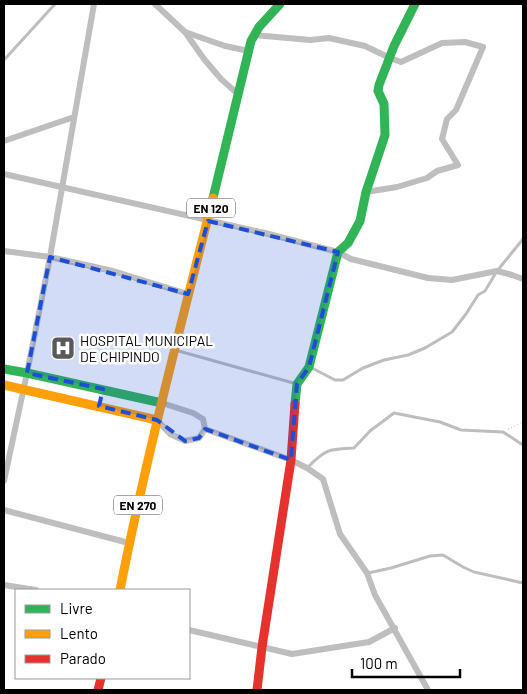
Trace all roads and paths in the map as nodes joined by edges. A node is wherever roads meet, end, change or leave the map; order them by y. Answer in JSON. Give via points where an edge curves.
{"nodes":[{"id":1,"x":55,"y":4,"type":"edge"},
{"id":2,"x":94,"y":4,"type":"edge"},
{"id":3,"x":155,"y":4,"type":"edge"},
{"id":4,"x":280,"y":4,"type":"edge"},
{"id":5,"x":415,"y":4,"type":"edge"},
{"id":6,"x":185,"y":32,"type":"junction"},
{"id":7,"x":254,"y":36,"type":"junction"},
{"id":8,"x":249,"y":51,"type":"junction"},
{"id":9,"x":390,"y":58,"type":"junction"},
{"id":10,"x":4,"y":60,"type":"edge"},
{"id":11,"x":239,"y":95,"type":"junction"},
{"id":12,"x":74,"y":117,"type":"junction"},
{"id":13,"x":4,"y":141,"type":"edge"},
{"id":14,"x":4,"y":174,"type":"edge"},
{"id":15,"x":63,"y":187,"type":"junction"},
{"id":16,"x":366,"y":192,"type":"junction"},
{"id":17,"x":208,"y":221,"type":"junction"},
{"id":18,"x":523,"y":239,"type":"edge"},
{"id":19,"x":4,"y":251,"type":"edge"},
{"id":20,"x":338,"y":252,"type":"junction"},
{"id":21,"x":50,"y":257,"type":"junction"},
{"id":22,"x":496,"y":271,"type":"junction"},
{"id":23,"x":523,"y":279,"type":"edge"},
{"id":24,"x":188,"y":294,"type":"junction"},
{"id":25,"x":175,"y":350,"type":"junction"},
{"id":26,"x":309,"y":367,"type":"junction"},
{"id":27,"x":4,"y":369,"type":"edge"},
{"id":28,"x":27,"y":373,"type":"junction"},
{"id":29,"x":297,"y":384,"type":"junction"},
{"id":30,"x":4,"y":385,"type":"edge"},
{"id":31,"x":103,"y":389,"type":"junction"},
{"id":32,"x":23,"y":390,"type":"junction"},
{"id":33,"x":162,"y":403,"type":"junction"},
{"id":34,"x":99,"y":406,"type":"junction"},
{"id":35,"x":157,"y":420,"type":"junction"},
{"id":36,"x":523,"y":422,"type":"edge"},
{"id":37,"x":205,"y":429,"type":"junction"},
{"id":38,"x":503,"y":432,"type":"junction"},
{"id":39,"x":523,"y":445,"type":"edge"},
{"id":40,"x":290,"y":460,"type":"junction"},
{"id":41,"x":307,"y":468,"type":"junction"},
{"id":42,"x":4,"y":481,"type":"edge"},
{"id":43,"x":4,"y":510,"type":"edge"},
{"id":44,"x":129,"y":543,"type":"junction"},
{"id":45,"x":367,"y":574,"type":"junction"},
{"id":46,"x":523,"y":583,"type":"edge"},
{"id":47,"x":4,"y":585,"type":"edge"},
{"id":48,"x":30,"y":589,"type":"edge"},
{"id":49,"x":120,"y":589,"type":"edge"},
{"id":50,"x":395,"y":628,"type":"junction"},
{"id":51,"x":190,"y":630,"type":"edge"},
{"id":52,"x":262,"y":647,"type":"junction"},
{"id":53,"x":257,"y":690,"type":"edge"},
{"id":54,"x":428,"y":690,"type":"edge"}],
"edges":[{"from":1,"to":10,"type":"lane"},
{"from":2,"to":12,"type":"street"},
{"from":3,"to":6,"type":"street"},
{"from":4,"to":7,"type":"main road","number":"EN 120"},
{"from":5,"to":9,"type":"main road"},
{"from":6,"to":8,"type":"street"},
{"from":6,"to":11,"type":"street","via":[[221,79]]},
{"from":7,"to":8,"type":"main road","number":"EN 120"},
{"from":7,"to":9,"type":"street","via":[[310,40],[330,38],[365,46]]},
{"from":8,"to":11,"type":"main road","number":"EN 120"},
{"from":9,"to":16,"type":"main road","via":[[378,91],[384,104],[385,135]]},
{"from":9,"to":16,"type":"street","via":[[401,62],[442,43],[466,42],[483,47],[456,110],[447,119],[442,140],[458,165],[397,187]]},
{"from":11,"to":17,"type":"main road","number":"EN 120"},
{"from":12,"to":13,"type":"street"},
{"from":12,"to":15,"type":"street"},
{"from":14,"to":15,"type":"street"},
{"from":15,"to":17,"type":"street"},
{"from":15,"to":21,"type":"street"},
{"from":16,"to":20,"type":"main road","via":[[360,221]]},
{"from":17,"to":20,"type":"street"},
{"from":17,"to":24,"type":"main road","number":"EN 120"},
{"from":18,"to":22,"type":"lane"},
{"from":19,"to":21,"type":"street"},
{"from":20,"to":22,"type":"street","via":[[351,259],[428,278],[452,280]]},
{"from":20,"to":26,"type":"main road"},
{"from":21,"to":24,"type":"street","via":[[113,271]]},
{"from":21,"to":28,"type":"street"},
{"from":22,"to":23,"type":"street"},
{"from":22,"to":26,"type":"lane","via":[[485,291],[478,295],[452,332],[425,348],[363,368],[342,380],[335,380]]},
{"from":24,"to":25,"type":"main road","number":"EN 120"},
{"from":25,"to":29,"type":"lane"},
{"from":25,"to":33,"type":"main road","number":"EN 120"},
{"from":26,"to":29,"type":"main road"},
{"from":27,"to":28,"type":"main road"},
{"from":28,"to":31,"type":"main road"},
{"from":28,"to":32,"type":"street"},
{"from":29,"to":40,"type":"main road"},
{"from":30,"to":32,"type":"main road"},
{"from":31,"to":33,"type":"main road"},
{"from":31,"to":34,"type":"main road"},
{"from":32,"to":34,"type":"main road"},
{"from":32,"to":42,"type":"street"},
{"from":33,"to":35,"type":"main road","number":"EN 120"},
{"from":33,"to":37,"type":"street","via":[[203,418]]},
{"from":34,"to":35,"type":"main road"},
{"from":35,"to":37,"type":"street","via":[[170,434],[184,441],[199,438]]},
{"from":35,"to":44,"type":"main road","number":"EN 270"},
{"from":36,"to":38,"type":"path"},
{"from":37,"to":40,"type":"street"},
{"from":38,"to":39,"type":"lane"},
{"from":38,"to":41,"type":"lane","via":[[461,430],[440,422],[394,413],[354,448],[335,448],[321,454]]},
{"from":40,"to":41,"type":"street"},
{"from":40,"to":52,"type":"main road"},
{"from":41,"to":45,"type":"street","via":[[323,479],[340,534]]},
{"from":43,"to":44,"type":"street"},
{"from":44,"to":49,"type":"main road","number":"EN 270"},
{"from":45,"to":46,"type":"lane","via":[[443,555],[474,572]]},
{"from":45,"to":50,"type":"street","via":[[375,595]]},
{"from":47,"to":48,"type":"street"},
{"from":50,"to":52,"type":"street","via":[[369,642],[292,654]]},
{"from":50,"to":54,"type":"street"},
{"from":51,"to":52,"type":"street"},
{"from":52,"to":53,"type":"main road"}]}
